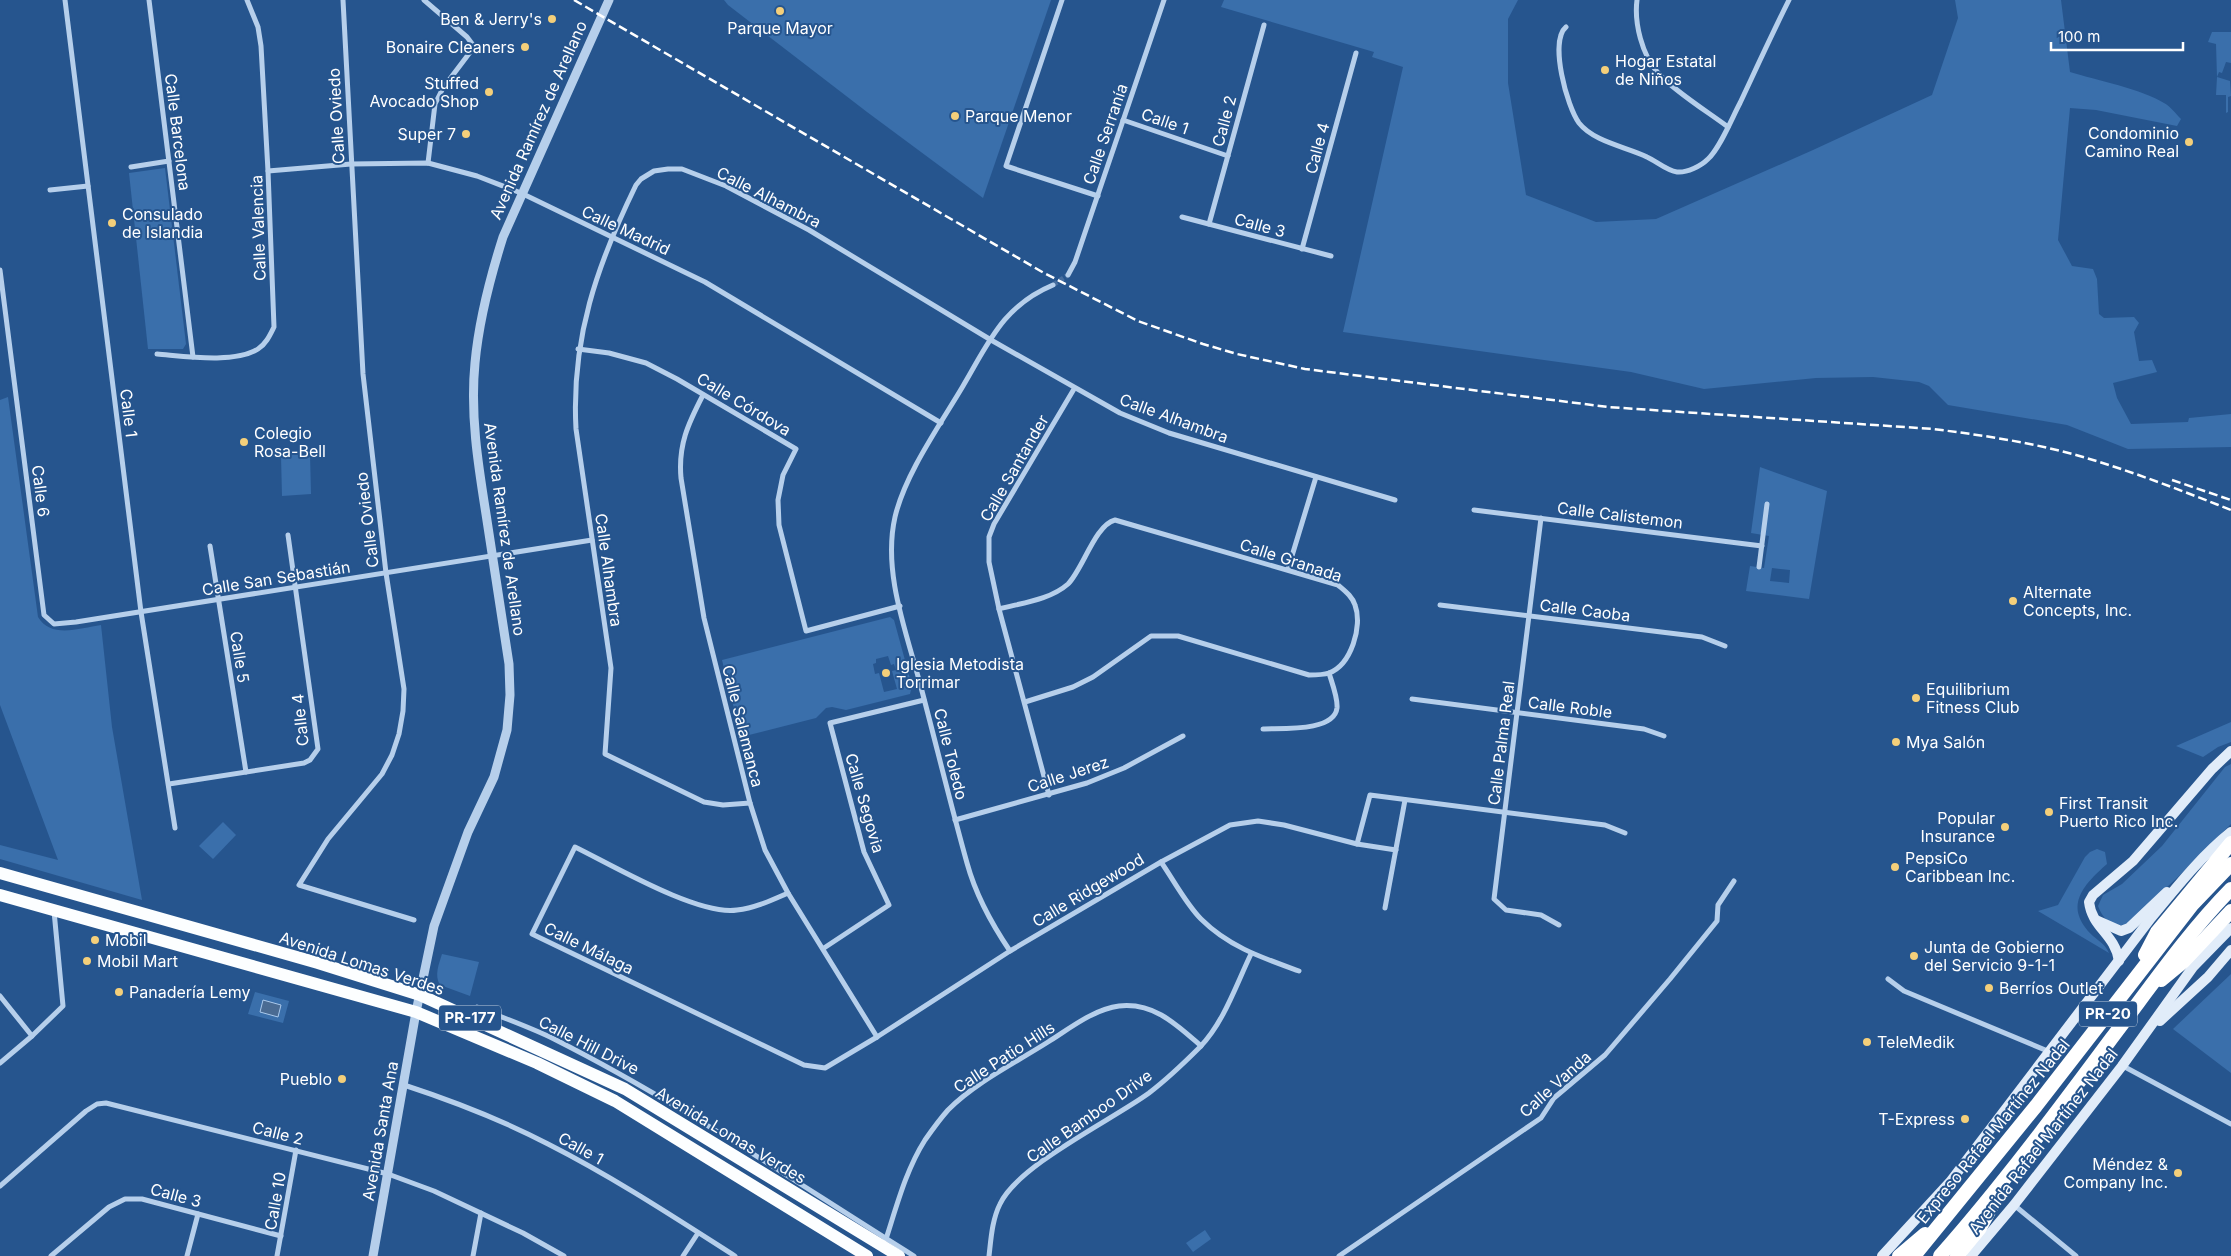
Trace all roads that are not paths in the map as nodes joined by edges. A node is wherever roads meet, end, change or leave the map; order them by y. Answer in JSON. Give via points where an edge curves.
{"nodes":[{"id":1,"x":65,"y":0,"type":"edge"},
{"id":2,"x":149,"y":0,"type":"edge"},
{"id":3,"x":247,"y":0,"type":"edge"},
{"id":4,"x":343,"y":0,"type":"edge"},
{"id":5,"x":424,"y":0,"type":"edge"},
{"id":6,"x":609,"y":0,"type":"edge"},
{"id":7,"x":1062,"y":0,"type":"edge"},
{"id":8,"x":1164,"y":0,"type":"edge"},
{"id":9,"x":1637,"y":0,"type":"edge"},
{"id":10,"x":1789,"y":0,"type":"edge"},
{"id":11,"x":1264,"y":25,"type":"dead end"},
{"id":12,"x":1566,"y":26,"type":"dead end"},
{"id":13,"x":1356,"y":53,"type":"dead end"},
{"id":14,"x":1123,"y":120,"type":"junction"},
{"id":15,"x":1728,"y":127,"type":"junction"},
{"id":16,"x":1228,"y":156,"type":"junction"},
{"id":17,"x":169,"y":161,"type":"junction"},
{"id":18,"x":428,"y":163,"type":"junction"},
{"id":19,"x":351,"y":164,"type":"junction"},
{"id":20,"x":131,"y":167,"type":"dead end"},
{"id":21,"x":268,"y":171,"type":"junction"},
{"id":22,"x":88,"y":186,"type":"junction"},
{"id":23,"x":50,"y":190,"type":"dead end"},
{"id":24,"x":521,"y":193,"type":"junction"},
{"id":25,"x":1098,"y":196,"type":"junction"},
{"id":26,"x":1182,"y":217,"type":"dead end"},
{"id":27,"x":1209,"y":224,"type":"junction"},
{"id":28,"x":612,"y":239,"type":"junction"},
{"id":29,"x":1302,"y":249,"type":"junction"},
{"id":30,"x":1331,"y":256,"type":"dead end"},
{"id":31,"x":0,"y":270,"type":"edge"},
{"id":32,"x":1068,"y":275,"type":"tunnel mouth"},
{"id":33,"x":1054,"y":285,"type":"tunnel mouth"},
{"id":34,"x":2,"y":304,"type":"edge"},
{"id":35,"x":991,"y":340,"type":"junction"},
{"id":36,"x":578,"y":349,"type":"junction"},
{"id":37,"x":157,"y":354,"type":"dead end"},
{"id":38,"x":193,"y":357,"type":"junction"},
{"id":39,"x":1074,"y":389,"type":"junction"},
{"id":40,"x":703,"y":394,"type":"junction"},
{"id":41,"x":940,"y":423,"type":"junction"},
{"id":42,"x":1316,"y":477,"type":"junction"},
{"id":43,"x":1395,"y":500,"type":"dead end"},
{"id":44,"x":1768,"y":504,"type":"dead end"},
{"id":45,"x":1474,"y":510,"type":"dead end"},
{"id":46,"x":1541,"y":518,"type":"junction"},
{"id":47,"x":288,"y":535,"type":"dead end"},
{"id":48,"x":592,"y":540,"type":"junction"},
{"id":49,"x":210,"y":546,"type":"dead end"},
{"id":50,"x":1762,"y":546,"type":"junction"},
{"id":51,"x":492,"y":556,"type":"junction"},
{"id":52,"x":1759,"y":567,"type":"dead end"},
{"id":53,"x":1288,"y":569,"type":"junction"},
{"id":54,"x":386,"y":573,"type":"junction"},
{"id":55,"x":296,"y":588,"type":"junction"},
{"id":56,"x":218,"y":600,"type":"junction"},
{"id":57,"x":1440,"y":604,"type":"dead end"},
{"id":58,"x":900,"y":606,"type":"junction"},
{"id":59,"x":999,"y":609,"type":"junction"},
{"id":60,"x":141,"y":612,"type":"junction"},
{"id":61,"x":1529,"y":616,"type":"junction"},
{"id":62,"x":1725,"y":646,"type":"dead end"},
{"id":63,"x":1329,"y":673,"type":"junction"},
{"id":64,"x":1412,"y":699,"type":"dead end"},
{"id":65,"x":924,"y":700,"type":"junction"},
{"id":66,"x":1025,"y":702,"type":"junction"},
{"id":67,"x":1517,"y":713,"type":"junction"},
{"id":68,"x":1262,"y":729,"type":"dead end"},
{"id":69,"x":1183,"y":736,"type":"dead end"},
{"id":70,"x":1664,"y":736,"type":"dead end"},
{"id":71,"x":2231,"y":751,"type":"edge"},
{"id":72,"x":246,"y":772,"type":"junction"},
{"id":73,"x":169,"y":784,"type":"junction"},
{"id":74,"x":1049,"y":795,"type":"junction"},
{"id":75,"x":1405,"y":800,"type":"junction"},
{"id":76,"x":750,"y":803,"type":"junction"},
{"id":77,"x":1504,"y":813,"type":"junction"},
{"id":78,"x":955,"y":820,"type":"junction"},
{"id":79,"x":175,"y":828,"type":"dead end"},
{"id":80,"x":2231,"y":832,"type":"edge"},
{"id":81,"x":1626,"y":833,"type":"dead end"},
{"id":82,"x":2231,"y":843,"type":"edge"},
{"id":83,"x":1357,"y":844,"type":"junction"},
{"id":84,"x":1396,"y":850,"type":"junction"},
{"id":85,"x":1161,"y":862,"type":"junction"},
{"id":86,"x":2231,"y":864,"type":"edge"},
{"id":87,"x":0,"y":873,"type":"edge"},
{"id":88,"x":2185,"y":876,"type":"junction"},
{"id":89,"x":1734,"y":881,"type":"dead end"},
{"id":90,"x":2231,"y":889,"type":"edge"},
{"id":91,"x":788,"y":893,"type":"junction"},
{"id":92,"x":0,"y":895,"type":"edge"},
{"id":93,"x":1385,"y":908,"type":"dead end"},
{"id":94,"x":54,"y":911,"type":"junction"},
{"id":95,"x":2231,"y":911,"type":"edge"},
{"id":96,"x":2094,"y":918,"type":"junction"},
{"id":97,"x":414,"y":920,"type":"dead end"},
{"id":98,"x":1559,"y":926,"type":"dead end"},
{"id":99,"x":2231,"y":928,"type":"edge"},
{"id":100,"x":824,"y":948,"type":"junction"},
{"id":101,"x":2231,"y":950,"type":"edge"},
{"id":102,"x":1010,"y":951,"type":"junction"},
{"id":103,"x":1250,"y":954,"type":"junction"},
{"id":104,"x":2119,"y":961,"type":"junction"},
{"id":105,"x":1299,"y":971,"type":"dead end"},
{"id":106,"x":1888,"y":979,"type":"dead end"},
{"id":107,"x":2132,"y":983,"type":"junction"},
{"id":108,"x":2146,"y":992,"type":"junction"},
{"id":109,"x":420,"y":995,"type":"junction"},
{"id":110,"x":0,"y":996,"type":"edge"},
{"id":111,"x":477,"y":1007,"type":"dead end"},
{"id":112,"x":416,"y":1012,"type":"junction"},
{"id":113,"x":2146,"y":1034,"type":"junction"},
{"id":114,"x":32,"y":1036,"type":"junction"},
{"id":115,"x":877,"y":1037,"type":"junction"},
{"id":116,"x":1201,"y":1046,"type":"junction"},
{"id":117,"x":2051,"y":1052,"type":"junction"},
{"id":118,"x":0,"y":1063,"type":"edge"},
{"id":119,"x":2122,"y":1066,"type":"junction"},
{"id":120,"x":404,"y":1085,"type":"junction"},
{"id":121,"x":2231,"y":1124,"type":"edge"},
{"id":122,"x":296,"y":1150,"type":"junction"},
{"id":123,"x":388,"y":1174,"type":"junction"},
{"id":124,"x":2007,"y":1177,"type":"junction"},
{"id":125,"x":0,"y":1186,"type":"edge"},
{"id":126,"x":2014,"y":1205,"type":"junction"},
{"id":127,"x":481,"y":1213,"type":"junction"},
{"id":128,"x":198,"y":1214,"type":"junction"},
{"id":129,"x":1950,"y":1215,"type":"junction"},
{"id":130,"x":698,"y":1232,"type":"junction"},
{"id":131,"x":282,"y":1236,"type":"junction"},
{"id":132,"x":886,"y":1239,"type":"junction"},
{"id":133,"x":52,"y":1256,"type":"edge"},
{"id":134,"x":187,"y":1256,"type":"edge"},
{"id":135,"x":277,"y":1256,"type":"edge"},
{"id":136,"x":373,"y":1256,"type":"edge"},
{"id":137,"x":473,"y":1256,"type":"edge"},
{"id":138,"x":564,"y":1256,"type":"edge"},
{"id":139,"x":683,"y":1256,"type":"edge"},
{"id":140,"x":735,"y":1256,"type":"edge"},
{"id":141,"x":867,"y":1256,"type":"edge"},
{"id":142,"x":899,"y":1256,"type":"edge"},
{"id":143,"x":914,"y":1256,"type":"edge"},
{"id":144,"x":989,"y":1256,"type":"edge"},
{"id":145,"x":1339,"y":1256,"type":"edge"},
{"id":146,"x":1882,"y":1256,"type":"edge"},
{"id":147,"x":1899,"y":1256,"type":"edge"},
{"id":148,"x":1914,"y":1256,"type":"edge"},
{"id":149,"x":1940,"y":1256,"type":"edge"},
{"id":150,"x":1957,"y":1256,"type":"edge"},
{"id":151,"x":1971,"y":1256,"type":"edge"},
{"id":152,"x":2076,"y":1256,"type":"edge"}],
"edges":[{"from":1,"to":22,"type":"street","name":"Calle 1"},
{"from":2,"to":17,"type":"street","name":"Calle Barcelona"},
{"from":3,"to":21,"type":"street","name":"Calle Valencia","via":[[258,27],[261,46]]},
{"from":4,"to":19,"type":"street","name":"Calle Oviedo"},
{"from":5,"to":18,"type":"street","via":[[473,45],[442,88],[435,104]]},
{"from":6,"to":24,"type":"street","name":"Avenida Ramírez de Arellano"},
{"from":7,"to":25,"type":"street","via":[[1006,166]]},
{"from":8,"to":14,"type":"street","name":"Calle Serranía"},
{"from":9,"to":15,"type":"street","via":[[1642,44],[1656,71]]},
{"from":10,"to":15,"type":"street"},
{"from":11,"to":16,"type":"street","name":"Calle 2"},
{"from":12,"to":15,"type":"street","via":[[1559,40],[1563,84],[1579,123],[1600,137],[1680,172],[1709,159]]},
{"from":13,"to":29,"type":"street","name":"Calle 4"},
{"from":14,"to":16,"type":"street","name":"Calle 1"},
{"from":14,"to":25,"type":"street","name":"Calle Serranía"},
{"from":16,"to":27,"type":"street","name":"Calle 2"},
{"from":17,"to":20,"type":"street"},
{"from":17,"to":38,"type":"street","name":"Calle Barcelona"},
{"from":18,"to":19,"type":"street","name":"Calle Madrid"},
{"from":18,"to":24,"type":"street","name":"Calle Madrid","via":[[477,176]]},
{"from":19,"to":21,"type":"street","name":"Calle Madrid"},
{"from":19,"to":54,"type":"street","name":"Calle Oviedo","via":[[363,374]]},
{"from":21,"to":38,"type":"street","name":"Calle Valencia","via":[[274,327],[259,349],[238,356]]},
{"from":22,"to":23,"type":"street"},
{"from":22,"to":60,"type":"street","name":"Calle 1"},
{"from":24,"to":28,"type":"street","name":"Calle Madrid"},
{"from":24,"to":51,"type":"street","name":"Avenida Ramírez de Arellano","via":[[491,274],[475,363],[473,409],[476,448]]},
{"from":25,"to":32,"type":"street","name":"Calle Serranía"},
{"from":26,"to":27,"type":"street","name":"Calle 3"},
{"from":27,"to":29,"type":"street","name":"Calle 3"},
{"from":28,"to":35,"type":"street","name":"Calle Alhambra","via":[[641,179],[654,171],[682,170],[726,186],[809,230]]},
{"from":28,"to":36,"type":"street","name":"Calle Alhambra","via":[[590,294]]},
{"from":28,"to":41,"type":"street","name":"Calle Madrid","via":[[705,282]]},
{"from":29,"to":30,"type":"street","name":"Calle 3"},
{"from":31,"to":34,"type":"street","name":"Calle 6"},
{"from":33,"to":35,"type":"street","name":"Calle Toledo","via":[[1013,309]]},
{"from":34,"to":60,"type":"street","name":"Calle 6","via":[[44,615],[60,625]]},
{"from":35,"to":39,"type":"street","name":"Calle Alhambra"},
{"from":35,"to":41,"type":"street","name":"Calle Toledo"},
{"from":36,"to":40,"type":"street","name":"Calle Córdova","via":[[646,363]]},
{"from":36,"to":48,"type":"street","name":"Calle Alhambra","via":[[574,395],[576,429]]},
{"from":37,"to":38,"type":"street","name":"Calle Valencia"},
{"from":39,"to":42,"type":"street","name":"Calle Alhambra","via":[[1169,433]]},
{"from":39,"to":59,"type":"street","name":"Calle Santander","via":[[989,537],[988,557]]},
{"from":40,"to":58,"type":"street","name":"Calle Córdova","via":[[796,449],[783,475],[778,500],[779,525],[806,631]]},
{"from":40,"to":76,"type":"street","name":"Calle Salamanca","via":[[684,436],[679,457],[681,478],[704,618]]},
{"from":41,"to":58,"type":"street","name":"Calle Toledo","via":[[906,485],[895,518],[892,561]]},
{"from":42,"to":43,"type":"street","name":"Calle Alhambra"},
{"from":42,"to":53,"type":"street"},
{"from":44,"to":50,"type":"street"},
{"from":45,"to":46,"type":"street","name":"Calle Calistemon"},
{"from":46,"to":50,"type":"street","name":"Calle Calistemon"},
{"from":46,"to":61,"type":"street","name":"Calle Palma Real"},
{"from":47,"to":55,"type":"street","name":"Calle 4"},
{"from":48,"to":51,"type":"street","name":"Calle San Sebastián"},
{"from":48,"to":76,"type":"street","name":"Calle Alhambra","via":[[611,668],[605,754],[704,802],[723,805]]},
{"from":49,"to":56,"type":"street","name":"Calle 5"},
{"from":50,"to":52,"type":"street"},
{"from":51,"to":54,"type":"street","name":"Calle San Sebastián"},
{"from":51,"to":109,"type":"street","name":"Avenida Ramírez de Arellano","via":[[509,664],[507,730],[494,777],[468,832],[434,926]]},
{"from":53,"to":59,"type":"street","name":"Calle Granada","via":[[1115,520],[1102,529],[1068,584],[1044,597]]},
{"from":53,"to":63,"type":"street","name":"Calle Granada","via":[[1338,585],[1355,604],[1358,625],[1351,650],[1341,665]]},
{"from":54,"to":55,"type":"street","name":"Calle San Sebastián"},
{"from":54,"to":97,"type":"street","name":"Calle Oviedo","via":[[404,689],[399,734],[382,774],[328,839],[299,885]]},
{"from":55,"to":56,"type":"street","name":"Calle San Sebastián"},
{"from":55,"to":72,"type":"street","name":"Calle 4","via":[[318,749],[304,763]]},
{"from":56,"to":60,"type":"street","name":"Calle San Sebastián"},
{"from":56,"to":72,"type":"street","name":"Calle 5"},
{"from":57,"to":61,"type":"street","name":"Calle Caoba"},
{"from":58,"to":65,"type":"street","name":"Calle Toledo"},
{"from":59,"to":66,"type":"street","name":"Calle Santander"},
{"from":60,"to":73,"type":"street","name":"Calle 1"},
{"from":61,"to":62,"type":"street","name":"Calle Caoba","via":[[1702,637]]},
{"from":61,"to":67,"type":"street","name":"Calle Palma Real"},
{"from":63,"to":66,"type":"street","via":[[1309,675],[1178,636],[1150,636],[1093,677]]},
{"from":63,"to":68,"type":"street","via":[[1337,706],[1328,723]]},
{"from":64,"to":67,"type":"street","name":"Calle Roble"},
{"from":65,"to":78,"type":"street","name":"Calle Toledo"},
{"from":65,"to":100,"type":"street","name":"Calle Segovia","via":[[830,723],[864,852],[888,905]]},
{"from":66,"to":74,"type":"street","name":"Calle Santander"},
{"from":67,"to":70,"type":"street","name":"Calle Roble","via":[[1644,728]]},
{"from":67,"to":77,"type":"street","name":"Calle Palma Real"},
{"from":69,"to":74,"type":"street","name":"Calle Jerez","via":[[1124,768]]},
{"from":71,"to":96,"type":"main road","via":[[2133,861],[2093,895],[2089,902]]},
{"from":72,"to":73,"type":"street","name":"Calle 4"},
{"from":73,"to":79,"type":"street","name":"Calle 1"},
{"from":74,"to":78,"type":"street","name":"Calle Jerez"},
{"from":75,"to":77,"type":"street"},
{"from":75,"to":83,"type":"street","via":[[1370,795]]},
{"from":75,"to":84,"type":"street"},
{"from":76,"to":91,"type":"street","name":"Calle Salamanca","via":[[764,850]]},
{"from":77,"to":81,"type":"street","via":[[1605,825]]},
{"from":77,"to":98,"type":"street","name":"Calle Palma Real","via":[[1494,899],[1506,910],[1541,915]]},
{"from":78,"to":102,"type":"street","name":"Calle Toledo","via":[[976,893]]},
{"from":80,"to":88,"type":"main road"},
{"from":82,"to":107,"type":"highway","via":[[2157,932]]},
{"from":83,"to":84,"type":"street","name":"Calle Ridgewood"},
{"from":83,"to":85,"type":"street","name":"Calle Ridgewood","via":[[1258,821],[1230,825]]},
{"from":84,"to":93,"type":"street"},
{"from":85,"to":102,"type":"street","name":"Calle Ridgewood"},
{"from":85,"to":103,"type":"street","via":[[1200,918]]},
{"from":86,"to":107,"type":"highway","name":"Expreso Rafael Martínez Nadal","number":"PR-20","via":[[2192,904]]},
{"from":87,"to":109,"type":"highway","name":"Avenida Lomas Verdes","number":"PR-177"},
{"from":88,"to":96,"type":"main road","via":[[2129,928],[2121,931]]},
{"from":88,"to":104,"type":"main road"},
{"from":89,"to":145,"type":"street","name":"Calle Vanda","via":[[1718,905],[1717,921],[1670,979],[1606,1055],[1554,1098],[1541,1118]]},
{"from":90,"to":108,"type":"highway","number":"PR-20","via":[[2205,915]]},
{"from":91,"to":100,"type":"street","name":"Calle Salamanca"},
{"from":91,"to":115,"type":"street","name":"Calle Málaga","via":[[736,911],[707,908],[575,847],[532,934],[804,1065],[825,1068]]},
{"from":92,"to":94,"type":"highway","name":"Avenida Lomas Verdes","number":"PR-177"},
{"from":94,"to":112,"type":"highway","name":"Avenida Lomas Verdes","number":"PR-177"},
{"from":94,"to":114,"type":"street","via":[[64,1006]]},
{"from":95,"to":108,"type":"highway","via":[[2184,961]]},
{"from":96,"to":104,"type":"main road","via":[[2117,948]]},
{"from":99,"to":113,"type":"main road","name":"Avenida Rafael Martínez Nadal","via":[[2193,967]]},
{"from":100,"to":115,"type":"street","name":"Calle Salamanca"},
{"from":101,"to":113,"type":"main road","via":[[2208,977]]},
{"from":102,"to":115,"type":"street","name":"Calle Ridgewood"},
{"from":103,"to":105,"type":"street"},
{"from":103,"to":116,"type":"street","name":"Calle Bamboo Drive","via":[[1226,1009]]},
{"from":104,"to":117,"type":"main road"},
{"from":106,"to":117,"type":"street","via":[[1904,991]]},
{"from":107,"to":129,"type":"highway","name":"Expreso Rafael Martínez Nadal","number":"PR-20"},
{"from":108,"to":124,"type":"highway","number":"PR-20"},
{"from":109,"to":112,"type":"street","name":"Avenida Ramírez de Arellano"},
{"from":109,"to":142,"type":"highway","name":"Avenida Lomas Verdes","number":"PR-177","via":[[625,1089]]},
{"from":110,"to":114,"type":"street"},
{"from":111,"to":132,"type":"street","name":"Calle Hill Drive","via":[[552,1038],[633,1081],[816,1192]]},
{"from":112,"to":120,"type":"street","name":"Avenida Santa Ana"},
{"from":112,"to":141,"type":"highway","name":"Avenida Lomas Verdes","number":"PR-177","via":[[615,1100]]},
{"from":113,"to":119,"type":"main road","name":"Avenida Rafael Martínez Nadal"},
{"from":114,"to":118,"type":"street"},
{"from":116,"to":132,"type":"street","name":"Calle Patio Hills","via":[[1161,1013],[1119,1006],[1096,1013],[1004,1069],[948,1110],[926,1139],[912,1162]]},
{"from":116,"to":144,"type":"street","name":"Calle Bamboo Drive","via":[[1150,1092],[1039,1164],[1016,1184],[1000,1203]]},
{"from":117,"to":146,"type":"main road","via":[[1950,1182]]},
{"from":119,"to":121,"type":"street"},
{"from":119,"to":126,"type":"main road","name":"Avenida Rafael Martínez Nadal"},
{"from":120,"to":123,"type":"street","name":"Avenida Santa Ana"},
{"from":120,"to":130,"type":"street","name":"Calle 1","via":[[451,1101],[548,1143]]},
{"from":122,"to":123,"type":"street","name":"Calle 2"},
{"from":122,"to":125,"type":"street","name":"Calle 2","via":[[106,1103],[97,1104]]},
{"from":122,"to":131,"type":"street","name":"Calle 10"},
{"from":123,"to":127,"type":"street","name":"Calle 2"},
{"from":123,"to":136,"type":"street","name":"Avenida Santa Ana"},
{"from":124,"to":149,"type":"highway","number":"PR-20"},
{"from":124,"to":150,"type":"highway","via":[[1980,1228]]},
{"from":126,"to":151,"type":"main road","name":"Avenida Rafael Martínez Nadal"},
{"from":126,"to":152,"type":"street"},
{"from":127,"to":137,"type":"street"},
{"from":127,"to":138,"type":"street","name":"Calle 2"},
{"from":128,"to":131,"type":"street","name":"Calle 3"},
{"from":128,"to":133,"type":"street","name":"Calle 3","via":[[142,1199],[125,1199],[109,1207]]},
{"from":128,"to":134,"type":"street"},
{"from":129,"to":147,"type":"highway"},
{"from":129,"to":148,"type":"highway","name":"Expreso Rafael Martínez Nadal","number":"PR-20"},
{"from":130,"to":139,"type":"street"},
{"from":130,"to":140,"type":"street","name":"Calle 1"},
{"from":131,"to":135,"type":"street","name":"Calle 10"},
{"from":132,"to":143,"type":"street","name":"Calle Hill Drive"}]}
